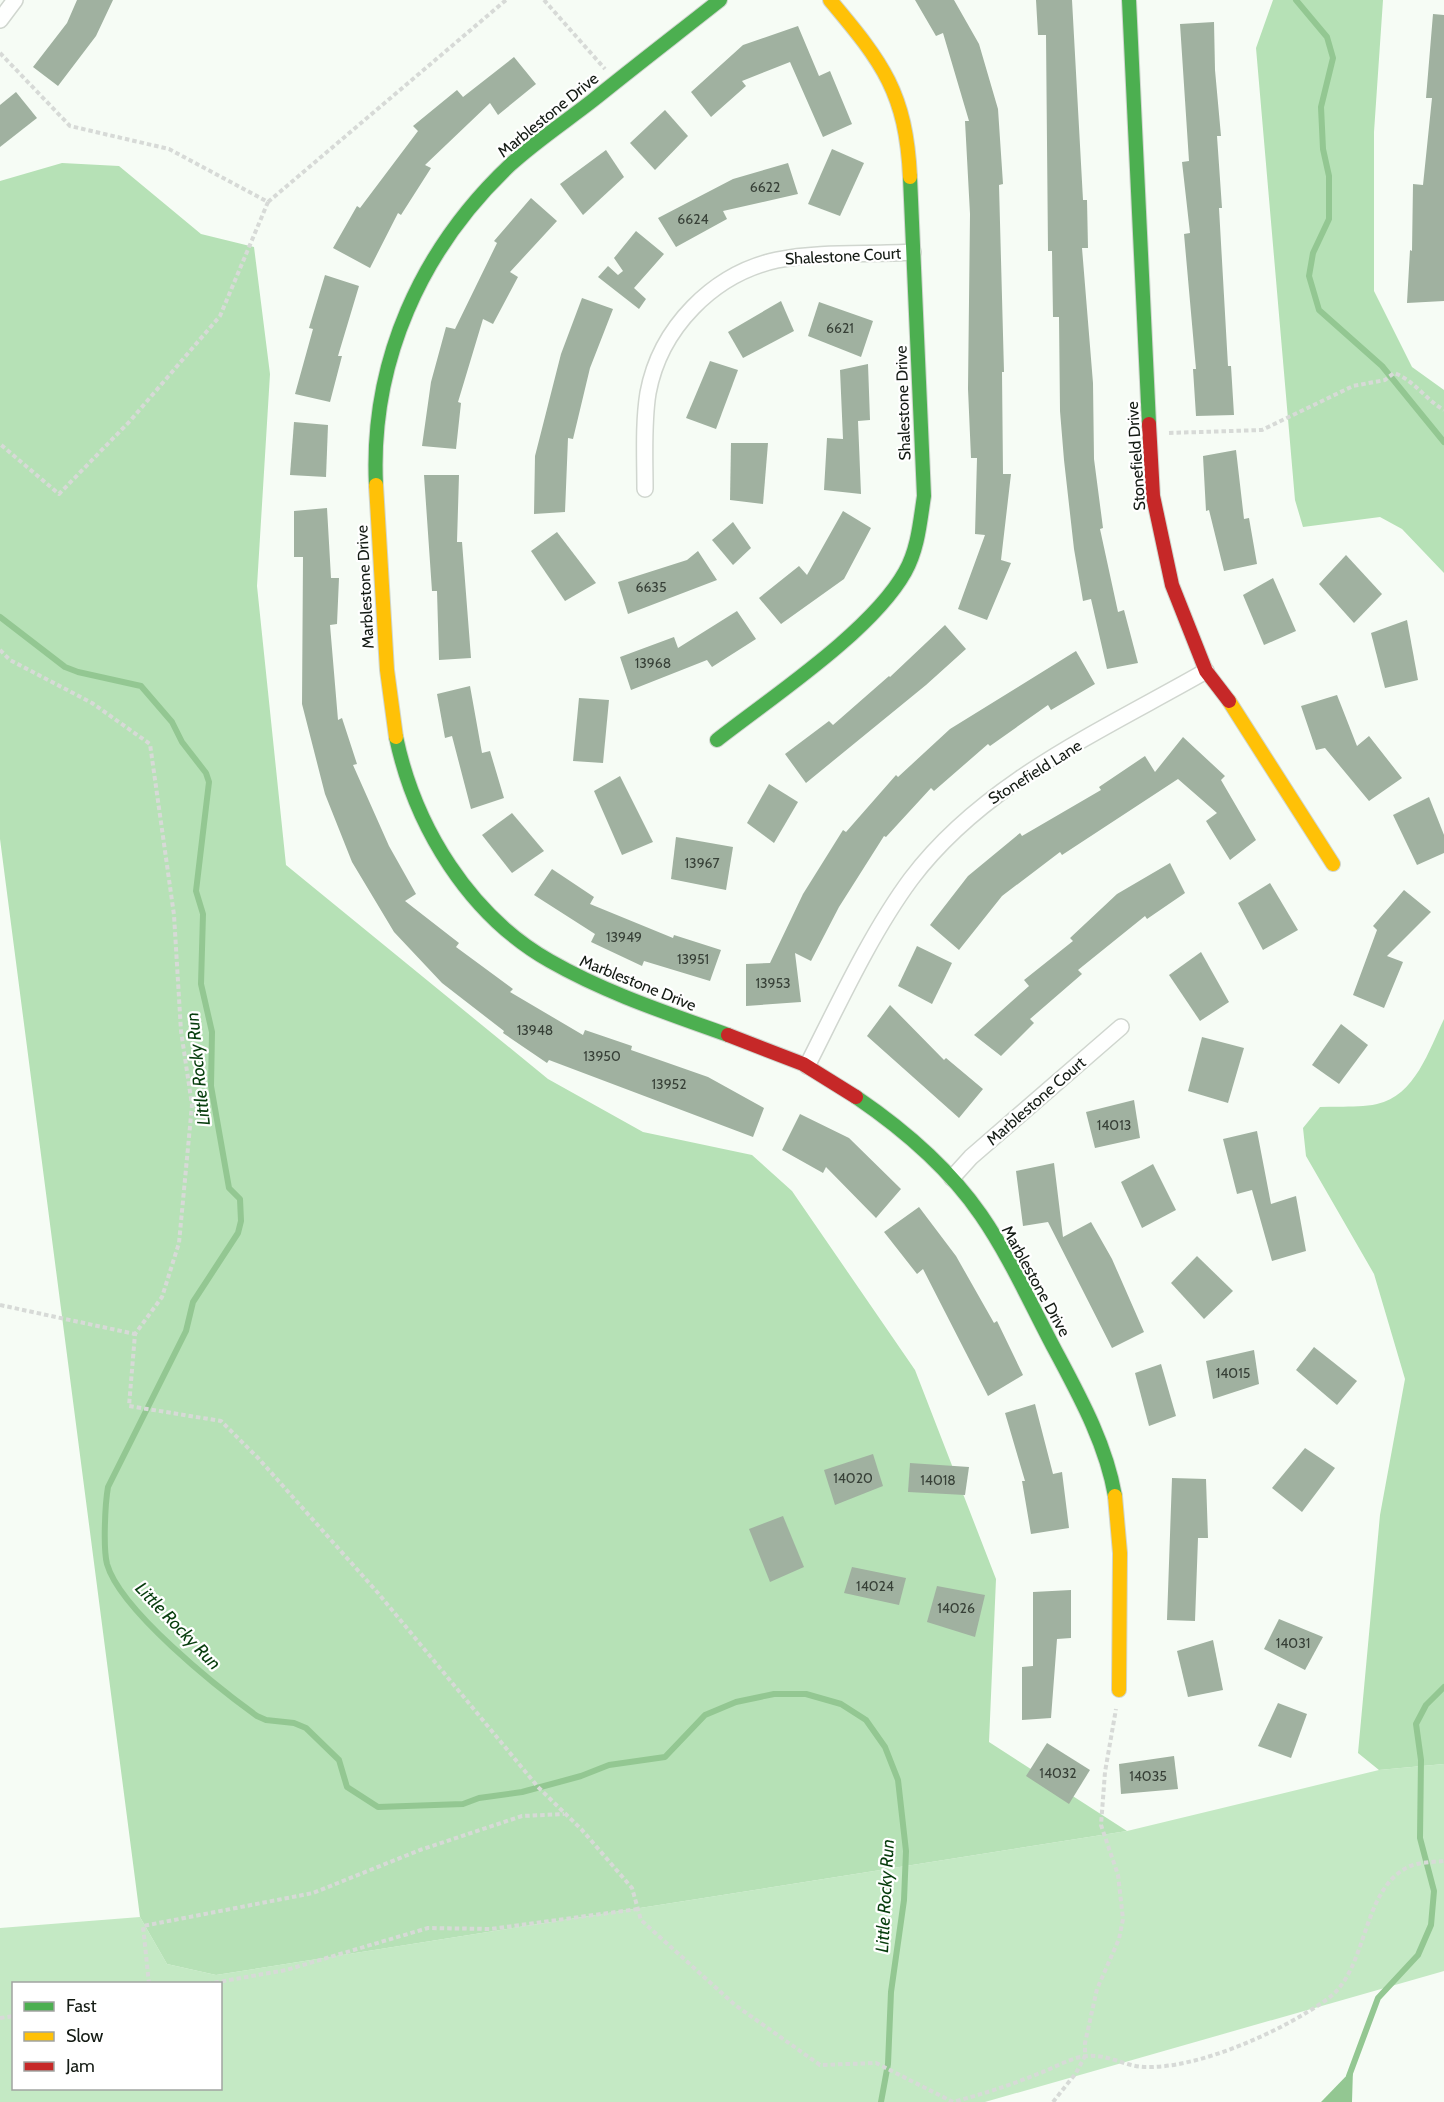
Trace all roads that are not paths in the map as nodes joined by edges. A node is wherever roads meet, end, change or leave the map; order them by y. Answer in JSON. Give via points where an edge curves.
{"nodes":[{"id":1,"x":15,"y":0,"type":"edge"},
{"id":2,"x":720,"y":0,"type":"edge"},
{"id":3,"x":830,"y":0,"type":"edge"},
{"id":4,"x":1129,"y":0,"type":"edge"},
{"id":5,"x":0,"y":20,"type":"edge"},
{"id":6,"x":914,"y":252,"type":"junction"},
{"id":7,"x":645,"y":489,"type":"dead end"},
{"id":8,"x":1206,"y":671,"type":"junction"},
{"id":9,"x":717,"y":740,"type":"dead end"},
{"id":10,"x":1332,"y":864,"type":"dead end"},
{"id":11,"x":1121,"y":1027,"type":"dead end"},
{"id":12,"x":807,"y":1066,"type":"junction"},
{"id":13,"x":952,"y":1178,"type":"junction"},
{"id":14,"x":1119,"y":1690,"type":"road end"}],
"edges":[{"from":1,"to":5,"type":"street"},
{"from":2,"to":12,"type":"street","name":"Marblestone Drive","via":[[511,164],[459,218],[424,269],[397,330],[380,396],[375,462],[387,688],[393,728],[415,803],[453,870],[507,930],[572,976]]},
{"from":3,"to":6,"type":"street","name":"Shalestone Drive","via":[[886,70],[903,114],[908,137]]},
{"from":4,"to":8,"type":"street","name":"Stonefield Drive","via":[[1153,496],[1172,585]]},
{"from":6,"to":7,"type":"street","name":"Shalestone Court","via":[[777,260],[737,275],[700,300],[670,337],[651,380],[646,412]]},
{"from":6,"to":9,"type":"street","name":"Shalestone Drive","via":[[924,496],[917,542],[906,570],[876,611]]},
{"from":8,"to":10,"type":"street","name":"Stonefield Drive","via":[[1235,708]]},
{"from":8,"to":12,"type":"street","name":"Stonefield Lane","via":[[1027,774],[986,802],[949,836],[911,879],[882,924]]},
{"from":11,"to":13,"type":"street","name":"Marblestone Court","via":[[971,1157]]},
{"from":12,"to":13,"type":"street","name":"Marblestone Drive","via":[[894,1124]]},
{"from":13,"to":14,"type":"street","name":"Marblestone Drive","via":[[982,1216],[1100,1440],[1117,1508]]}]}
